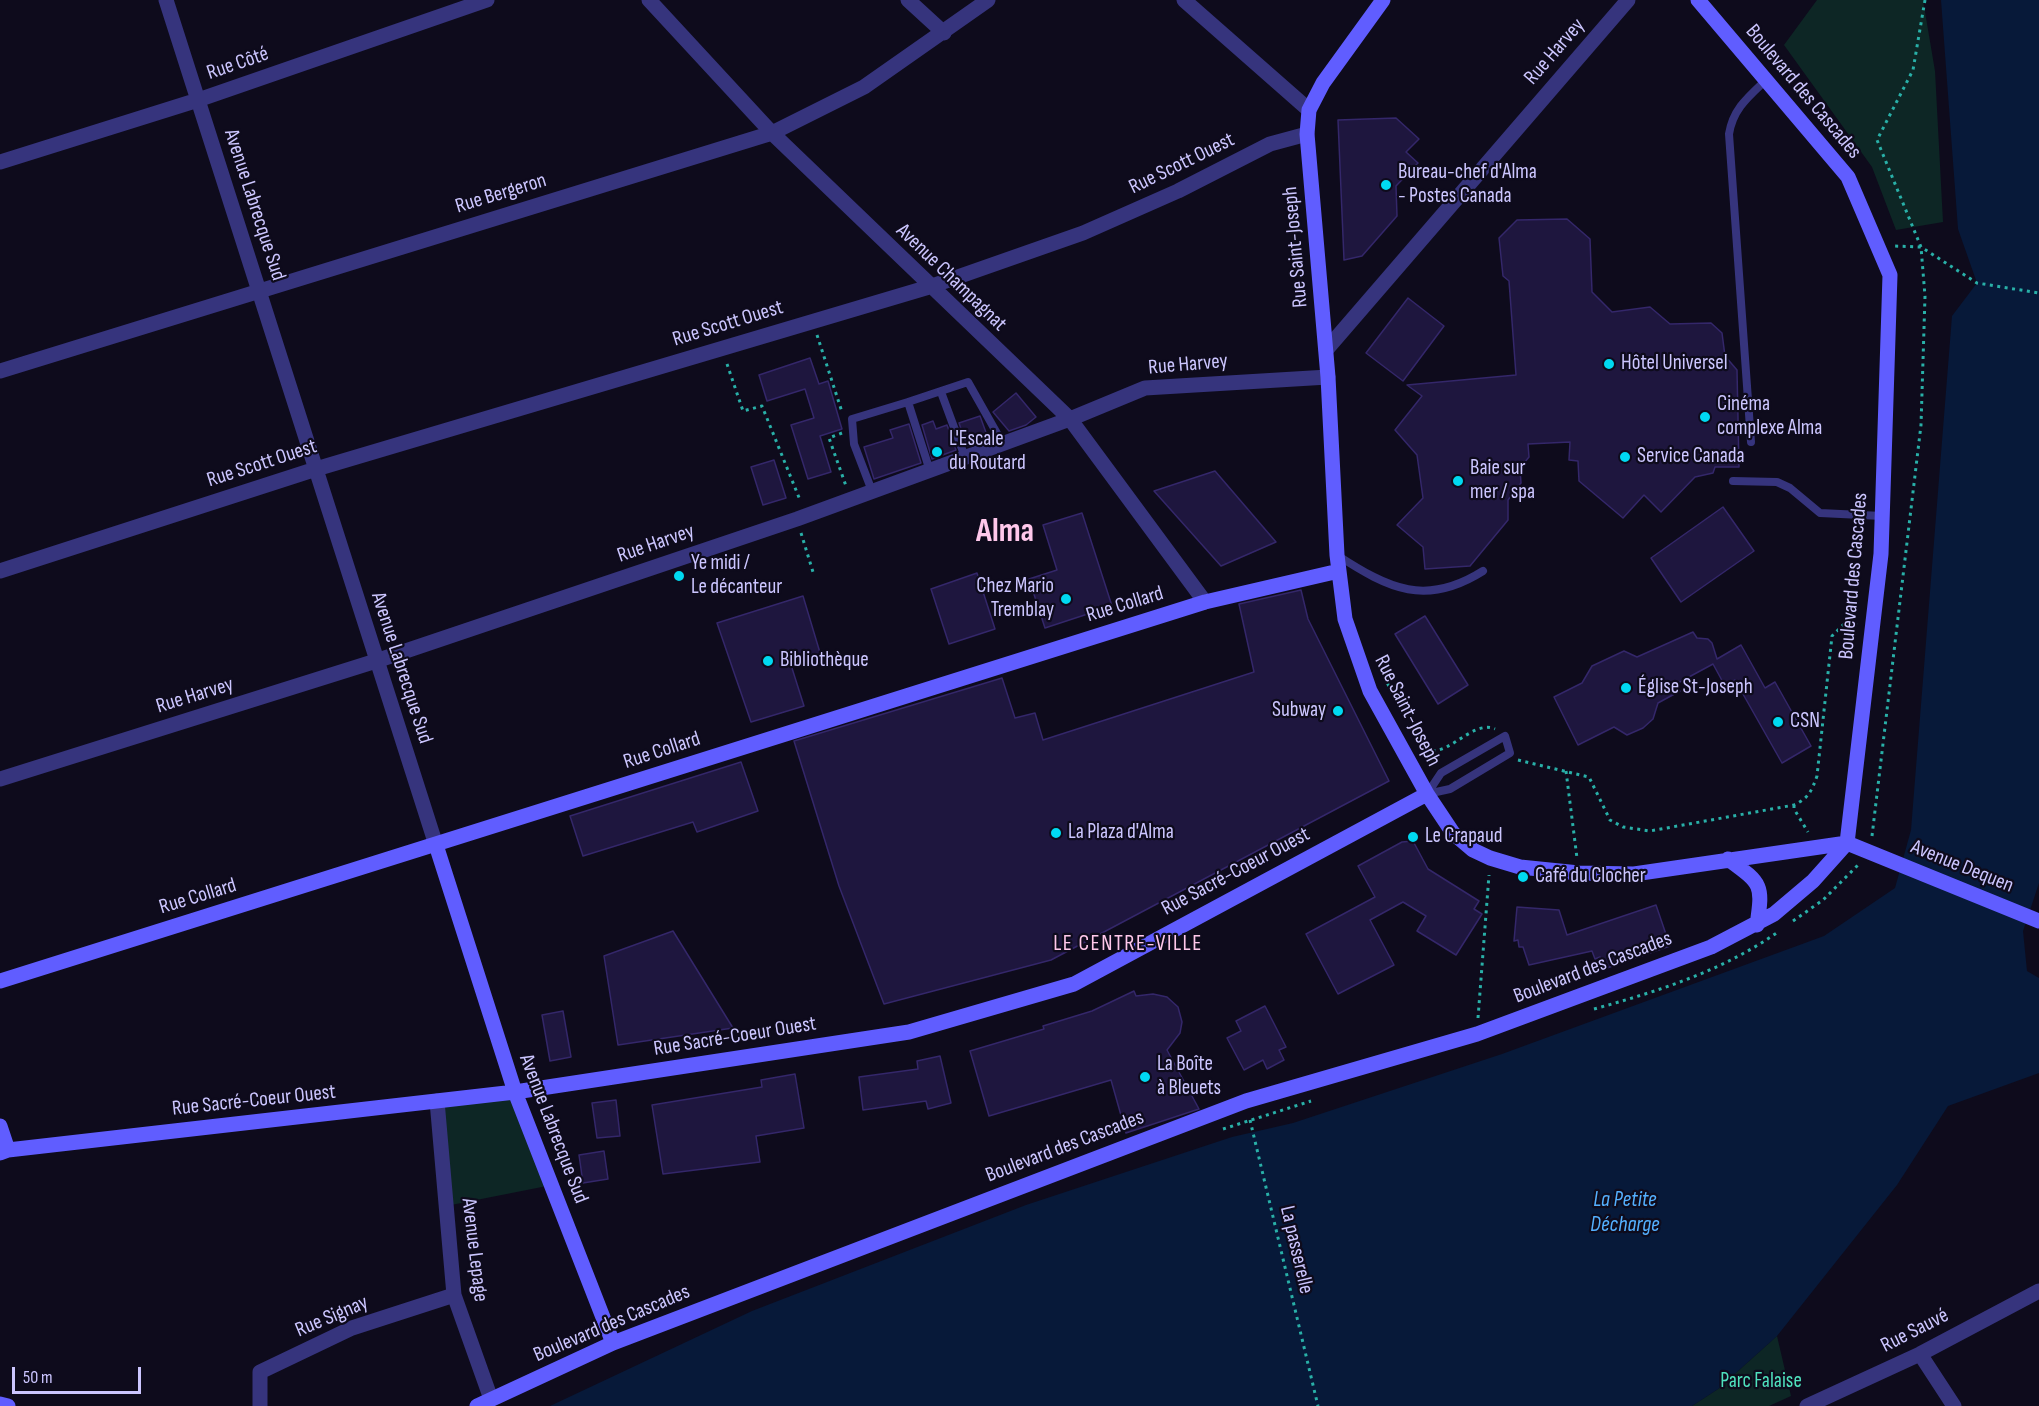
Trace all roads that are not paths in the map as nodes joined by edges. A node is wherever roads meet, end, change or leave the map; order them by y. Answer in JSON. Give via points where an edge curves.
{"nodes":[{"id":1,"x":166,"y":0,"type":"edge"},
{"id":2,"x":487,"y":0,"type":"edge"},
{"id":3,"x":649,"y":0,"type":"edge"},
{"id":4,"x":908,"y":0,"type":"edge"},
{"id":5,"x":988,"y":0,"type":"edge"},
{"id":6,"x":1184,"y":0,"type":"edge"},
{"id":7,"x":1383,"y":0,"type":"edge"},
{"id":8,"x":1628,"y":0,"type":"edge"},
{"id":9,"x":1698,"y":0,"type":"edge"},
{"id":10,"x":944,"y":33,"type":"junction"},
{"id":11,"x":1766,"y":80,"type":"junction"},
{"id":12,"x":198,"y":100,"type":"junction"},
{"id":13,"x":1309,"y":110,"type":"junction"},
{"id":14,"x":772,"y":133,"type":"junction"},
{"id":15,"x":1307,"y":134,"type":"junction"},
{"id":16,"x":0,"y":162,"type":"edge"},
{"id":17,"x":929,"y":286,"type":"junction"},
{"id":18,"x":259,"y":290,"type":"junction"},
{"id":19,"x":1326,"y":350,"type":"junction"},
{"id":20,"x":0,"y":371,"type":"edge"},
{"id":21,"x":1328,"y":377,"type":"junction"},
{"id":22,"x":941,"y":392,"type":"junction"},
{"id":23,"x":908,"y":402,"type":"junction"},
{"id":24,"x":1070,"y":419,"type":"junction"},
{"id":25,"x":1751,"y":441,"type":"dead end"},
{"id":26,"x":1003,"y":444,"type":"junction"},
{"id":27,"x":965,"y":457,"type":"junction"},
{"id":28,"x":316,"y":469,"type":"junction"},
{"id":29,"x":930,"y":471,"type":"junction"},
{"id":30,"x":1733,"y":481,"type":"dead end"},
{"id":31,"x":872,"y":491,"type":"junction"},
{"id":32,"x":1882,"y":516,"type":"junction"},
{"id":33,"x":1337,"y":555,"type":"junction"},
{"id":34,"x":0,"y":571,"type":"edge"},
{"id":35,"x":1339,"y":571,"type":"junction"},
{"id":36,"x":1483,"y":571,"type":"dead end"},
{"id":37,"x":1205,"y":602,"type":"junction"},
{"id":38,"x":376,"y":660,"type":"junction"},
{"id":39,"x":0,"y":779,"type":"edge"},
{"id":40,"x":1427,"y":794,"type":"junction"},
{"id":41,"x":1847,"y":843,"type":"junction"},
{"id":42,"x":436,"y":845,"type":"junction"},
{"id":43,"x":1870,"y":852,"type":"joint"},
{"id":44,"x":1728,"y":859,"type":"junction"},
{"id":45,"x":2039,"y":921,"type":"edge"},
{"id":46,"x":1757,"y":925,"type":"junction"},
{"id":47,"x":0,"y":981,"type":"edge"},
{"id":48,"x":515,"y":1092,"type":"junction"},
{"id":49,"x":437,"y":1101,"type":"junction"},
{"id":50,"x":0,"y":1126,"type":"edge"},
{"id":51,"x":4,"y":1151,"type":"edge"},
{"id":52,"x":2039,"y":1291,"type":"edge"},
{"id":53,"x":454,"y":1295,"type":"junction"},
{"id":54,"x":614,"y":1343,"type":"junction"},
{"id":55,"x":1920,"y":1353,"type":"junction"},
{"id":56,"x":484,"y":1403,"type":"edge"},
{"id":57,"x":0,"y":1404,"type":"edge"},
{"id":58,"x":8,"y":1406,"type":"edge"},
{"id":59,"x":260,"y":1406,"type":"edge"},
{"id":60,"x":1807,"y":1406,"type":"edge"},
{"id":61,"x":1954,"y":1406,"type":"edge"}],
"edges":[{"from":1,"to":12,"type":"street","name":"Avenue Labrecque Sud"},
{"from":2,"to":12,"type":"street","name":"Rue Côté"},
{"from":3,"to":14,"type":"street","name":"Avenue Champagnat"},
{"from":4,"to":10,"type":"street"},
{"from":5,"to":10,"type":"street","name":"Rue Bergeron"},
{"from":6,"to":13,"type":"street"},
{"from":7,"to":13,"type":"street","via":[[1323,83]]},
{"from":8,"to":19,"type":"street","name":"Rue Harvey"},
{"from":9,"to":11,"type":"street","name":"Boulevard des Cascades"},
{"from":10,"to":14,"type":"street","name":"Rue Bergeron","via":[[864,87]]},
{"from":11,"to":25,"type":"lane","via":[[1738,107],[1729,134]]},
{"from":11,"to":32,"type":"street","name":"Boulevard des Cascades","via":[[1848,177],[1890,275]]},
{"from":12,"to":16,"type":"street","name":"Rue Côté"},
{"from":12,"to":18,"type":"street","name":"Avenue Labrecque Sud"},
{"from":13,"to":15,"type":"street"},
{"from":14,"to":17,"type":"street","name":"Avenue Champagnat"},
{"from":14,"to":18,"type":"street","name":"Rue Bergeron"},
{"from":15,"to":17,"type":"street","name":"Rue Scott Ouest","via":[[1270,144],[1083,233]]},
{"from":15,"to":19,"type":"street","name":"Rue Saint-Joseph"},
{"from":17,"to":24,"type":"street","name":"Avenue Champagnat"},
{"from":17,"to":28,"type":"street","name":"Rue Scott Ouest"},
{"from":18,"to":20,"type":"street","name":"Rue Bergeron"},
{"from":18,"to":28,"type":"street","name":"Avenue Labrecque Sud"},
{"from":19,"to":21,"type":"street","name":"Rue Saint-Joseph"},
{"from":21,"to":24,"type":"street","name":"Rue Harvey","via":[[1151,387]]},
{"from":21,"to":33,"type":"street","name":"Rue Saint-Joseph"},
{"from":22,"to":23,"type":"lane"},
{"from":22,"to":26,"type":"lane","via":[[968,382]]},
{"from":22,"to":27,"type":"lane"},
{"from":23,"to":29,"type":"lane"},
{"from":23,"to":31,"type":"lane","via":[[852,419],[854,444]]},
{"from":24,"to":26,"type":"street","name":"Rue Harvey"},
{"from":24,"to":37,"type":"street","name":"Avenue Champagnat"},
{"from":26,"to":27,"type":"street","name":"Rue Harvey"},
{"from":27,"to":29,"type":"street","name":"Rue Harvey"},
{"from":28,"to":34,"type":"street","name":"Rue Scott Ouest"},
{"from":28,"to":38,"type":"street","name":"Avenue Labrecque Sud"},
{"from":29,"to":31,"type":"street","name":"Rue Harvey"},
{"from":30,"to":32,"type":"lane","via":[[1777,482],[1820,513]]},
{"from":31,"to":38,"type":"street","name":"Rue Harvey"},
{"from":32,"to":41,"type":"street","name":"Boulevard des Cascades","via":[[1881,554]]},
{"from":33,"to":35,"type":"street","name":"Rue Saint-Joseph"},
{"from":33,"to":36,"type":"lane","via":[[1392,586],[1418,590],[1461,585]]},
{"from":35,"to":37,"type":"street","name":"Rue Collard"},
{"from":35,"to":40,"type":"street","name":"Rue Saint-Joseph","via":[[1345,619],[1370,691]]},
{"from":37,"to":42,"type":"street","name":"Rue Collard"},
{"from":38,"to":39,"type":"street","name":"Rue Harvey"},
{"from":38,"to":42,"type":"street","name":"Avenue Labrecque Sud"},
{"from":40,"to":40,"type":"lane","via":[[1450,789],[1510,753],[1505,736],[1441,773]]},
{"from":40,"to":44,"type":"street","name":"Rue Saint-Joseph","via":[[1453,833],[1473,850],[1520,867],[1634,874]]},
{"from":40,"to":48,"type":"street","name":"Rue Sacré-Coeur Ouest","via":[[1074,984],[909,1032]]},
{"from":41,"to":43,"type":"street","name":"Rue Saint-Joseph"},
{"from":41,"to":44,"type":"street","name":"Rue Saint-Joseph"},
{"from":41,"to":46,"type":"street","name":"Boulevard des Cascades","via":[[1813,881]]},
{"from":42,"to":47,"type":"street","name":"Rue Collard"},
{"from":42,"to":48,"type":"street","name":"Avenue Labrecque Sud"},
{"from":43,"to":45,"type":"street","name":"Avenue Dequen"},
{"from":44,"to":46,"type":"street","via":[[1754,878],[1761,894]]},
{"from":46,"to":54,"type":"street","name":"Boulevard des Cascades","via":[[1711,947],[1477,1034],[1246,1101]]},
{"from":48,"to":49,"type":"street","name":"Rue Sacré-Coeur Ouest"},
{"from":48,"to":54,"type":"street","name":"Avenue Labrecque Sud"},
{"from":49,"to":51,"type":"street","name":"Rue Sacré-Coeur Ouest"},
{"from":49,"to":53,"type":"street","name":"Avenue Lepage"},
{"from":50,"to":51,"type":"street"},
{"from":52,"to":55,"type":"street","name":"Rue Sauvé"},
{"from":53,"to":56,"type":"street","name":"Avenue Lepage"},
{"from":53,"to":59,"type":"street","name":"Rue Signay","via":[[352,1328],[260,1372]]},
{"from":54,"to":56,"type":"street","name":"Boulevard des Cascades"},
{"from":55,"to":60,"type":"street","name":"Rue Sauvé"},
{"from":55,"to":61,"type":"street"},
{"from":57,"to":58,"type":"street"}]}
